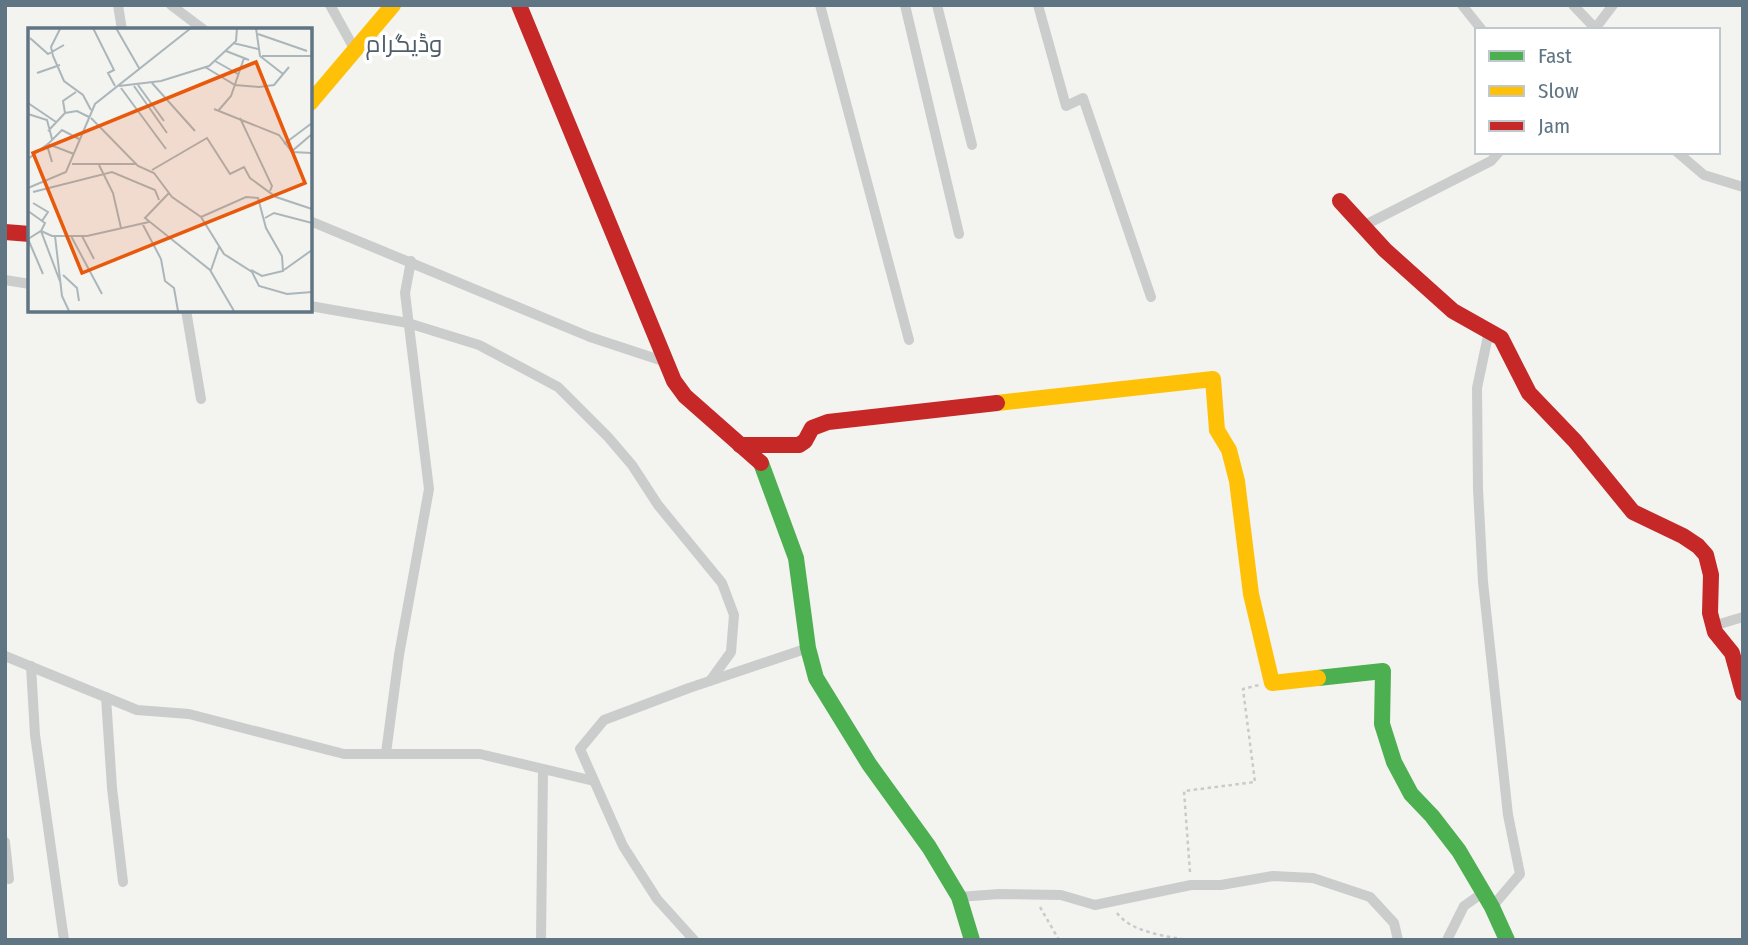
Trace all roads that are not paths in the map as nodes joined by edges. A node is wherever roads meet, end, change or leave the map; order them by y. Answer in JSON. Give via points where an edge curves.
{"nodes":[{"id":1,"x":118,"y":5,"type":"edge"},
{"id":2,"x":171,"y":5,"type":"edge"},
{"id":3,"x":330,"y":5,"type":"edge"},
{"id":4,"x":393,"y":5,"type":"edge"},
{"id":5,"x":519,"y":5,"type":"edge"},
{"id":6,"x":820,"y":5,"type":"edge"},
{"id":7,"x":905,"y":5,"type":"edge"},
{"id":8,"x":937,"y":5,"type":"edge"},
{"id":9,"x":1038,"y":5,"type":"edge"},
{"id":10,"x":1462,"y":5,"type":"edge"},
{"id":11,"x":1573,"y":5,"type":"edge"},
{"id":12,"x":1613,"y":5,"type":"edge"},
{"id":13,"x":122,"y":28,"type":"edge"},
{"id":14,"x":201,"y":28,"type":"edge"},
{"id":15,"x":1480,"y":28,"type":"edge"},
{"id":16,"x":1594,"y":28,"type":"edge"},
{"id":17,"x":1596,"y":28,"type":"edge"},
{"id":18,"x":355,"y":50,"type":"junction"},
{"id":19,"x":312,"y":101,"type":"edge"},
{"id":20,"x":972,"y":145,"type":"dead end"},
{"id":21,"x":1497,"y":154,"type":"edge"},
{"id":22,"x":1679,"y":154,"type":"edge"},
{"id":23,"x":1743,"y":187,"type":"edge"},
{"id":24,"x":1340,"y":201,"type":"dead end"},
{"id":25,"x":312,"y":221,"type":"edge"},
{"id":26,"x":1363,"y":226,"type":"junction"},
{"id":27,"x":5,"y":232,"type":"edge"},
{"id":28,"x":28,"y":234,"type":"edge"},
{"id":29,"x":959,"y":234,"type":"dead end"},
{"id":30,"x":411,"y":261,"type":"junction"},
{"id":31,"x":5,"y":280,"type":"edge"},
{"id":32,"x":28,"y":284,"type":"edge"},
{"id":33,"x":1152,"y":297,"type":"dead end"},
{"id":34,"x":312,"y":306,"type":"edge"},
{"id":35,"x":186,"y":312,"type":"edge"},
{"id":36,"x":408,"y":323,"type":"junction"},
{"id":37,"x":1489,"y":331,"type":"junction"},
{"id":38,"x":909,"y":340,"type":"dead end"},
{"id":39,"x":666,"y":362,"type":"junction"},
{"id":40,"x":201,"y":399,"type":"dead end"},
{"id":41,"x":740,"y":445,"type":"junction"},
{"id":42,"x":1743,"y":617,"type":"edge"},
{"id":43,"x":1713,"y":626,"type":"junction"},
{"id":44,"x":808,"y":648,"type":"junction"},
{"id":45,"x":5,"y":656,"type":"edge"},
{"id":46,"x":31,"y":666,"type":"junction"},
{"id":47,"x":710,"y":681,"type":"junction"},
{"id":48,"x":1743,"y":693,"type":"edge"},
{"id":49,"x":106,"y":697,"type":"junction"},
{"id":50,"x":386,"y":754,"type":"junction"},
{"id":51,"x":543,"y":770,"type":"junction"},
{"id":52,"x":594,"y":781,"type":"junction"},
{"id":53,"x":5,"y":842,"type":"edge"},
{"id":54,"x":9,"y":879,"type":"dead end"},
{"id":55,"x":123,"y":882,"type":"dead end"},
{"id":56,"x":1484,"y":892,"type":"junction"},
{"id":57,"x":959,"y":897,"type":"junction"},
{"id":58,"x":1492,"y":907,"type":"junction"},
{"id":59,"x":64,"y":940,"type":"edge"},
{"id":60,"x":541,"y":940,"type":"edge"},
{"id":61,"x":694,"y":940,"type":"edge"},
{"id":62,"x":972,"y":940,"type":"edge"},
{"id":63,"x":1398,"y":940,"type":"edge"},
{"id":64,"x":1447,"y":940,"type":"edge"},
{"id":65,"x":1507,"y":940,"type":"edge"}],
"edges":[{"from":1,"to":13,"type":"street"},
{"from":2,"to":14,"type":"street"},
{"from":3,"to":18,"type":"street"},
{"from":4,"to":18,"type":"main road"},
{"from":5,"to":39,"type":"main road"},
{"from":6,"to":38,"type":"street"},
{"from":7,"to":29,"type":"street"},
{"from":8,"to":20,"type":"street"},
{"from":9,"to":33,"type":"street","via":[[1066,106],[1083,98]]},
{"from":10,"to":15,"type":"street"},
{"from":11,"to":16,"type":"street"},
{"from":12,"to":17,"type":"street"},
{"from":18,"to":19,"type":"main road"},
{"from":21,"to":26,"type":"street"},
{"from":22,"to":23,"type":"street","via":[[1704,175]]},
{"from":24,"to":26,"type":"main road"},
{"from":25,"to":30,"type":"street"},
{"from":26,"to":37,"type":"main road","via":[[1452,311]]},
{"from":27,"to":28,"type":"main road"},
{"from":30,"to":36,"type":"street","via":[[405,293]]},
{"from":30,"to":39,"type":"street","via":[[590,337]]},
{"from":31,"to":32,"type":"street"},
{"from":34,"to":36,"type":"street"},
{"from":35,"to":40,"type":"street"},
{"from":36,"to":47,"type":"street","via":[[478,345],[558,387],[632,465],[658,505],[722,583],[734,615],[731,652]]},
{"from":36,"to":50,"type":"street","via":[[429,489]]},
{"from":37,"to":43,"type":"main road","via":[[1501,338],[1530,393],[1633,512],[1683,536],[1706,555]]},
{"from":37,"to":58,"type":"street","via":[[1477,388],[1483,582],[1508,815],[1520,874]]},
{"from":39,"to":41,"type":"main road","via":[[685,397]]},
{"from":41,"to":44,"type":"main road","via":[[763,465],[796,558]]},
{"from":41,"to":56,"type":"main road","via":[[799,445],[812,428],[828,422],[1213,379],[1217,430],[1229,450],[1237,481],[1251,594],[1272,683],[1383,671],[1382,723],[1394,762],[1411,794],[1433,816]]},
{"from":42,"to":43,"type":"street"},
{"from":43,"to":48,"type":"main road","via":[[1732,653]]},
{"from":44,"to":47,"type":"street"},
{"from":44,"to":57,"type":"main road","via":[[816,678]]},
{"from":45,"to":46,"type":"street"},
{"from":46,"to":49,"type":"street"},
{"from":46,"to":59,"type":"street","via":[[35,735]]},
{"from":47,"to":52,"type":"street","via":[[604,720],[580,749]]},
{"from":49,"to":50,"type":"street","via":[[137,710],[189,714],[344,754]]},
{"from":49,"to":55,"type":"street"},
{"from":50,"to":51,"type":"street","via":[[480,754]]},
{"from":51,"to":52,"type":"street"},
{"from":51,"to":60,"type":"street"},
{"from":52,"to":61,"type":"street","via":[[623,846],[657,899]]},
{"from":53,"to":54,"type":"street"},
{"from":56,"to":58,"type":"main road"},
{"from":56,"to":64,"type":"street","via":[[1464,906]]},
{"from":57,"to":62,"type":"main road"},
{"from":57,"to":63,"type":"street","via":[[1061,895],[1095,905],[1191,885],[1273,876],[1313,878],[1370,897],[1394,923]]},
{"from":58,"to":65,"type":"main road"}]}
